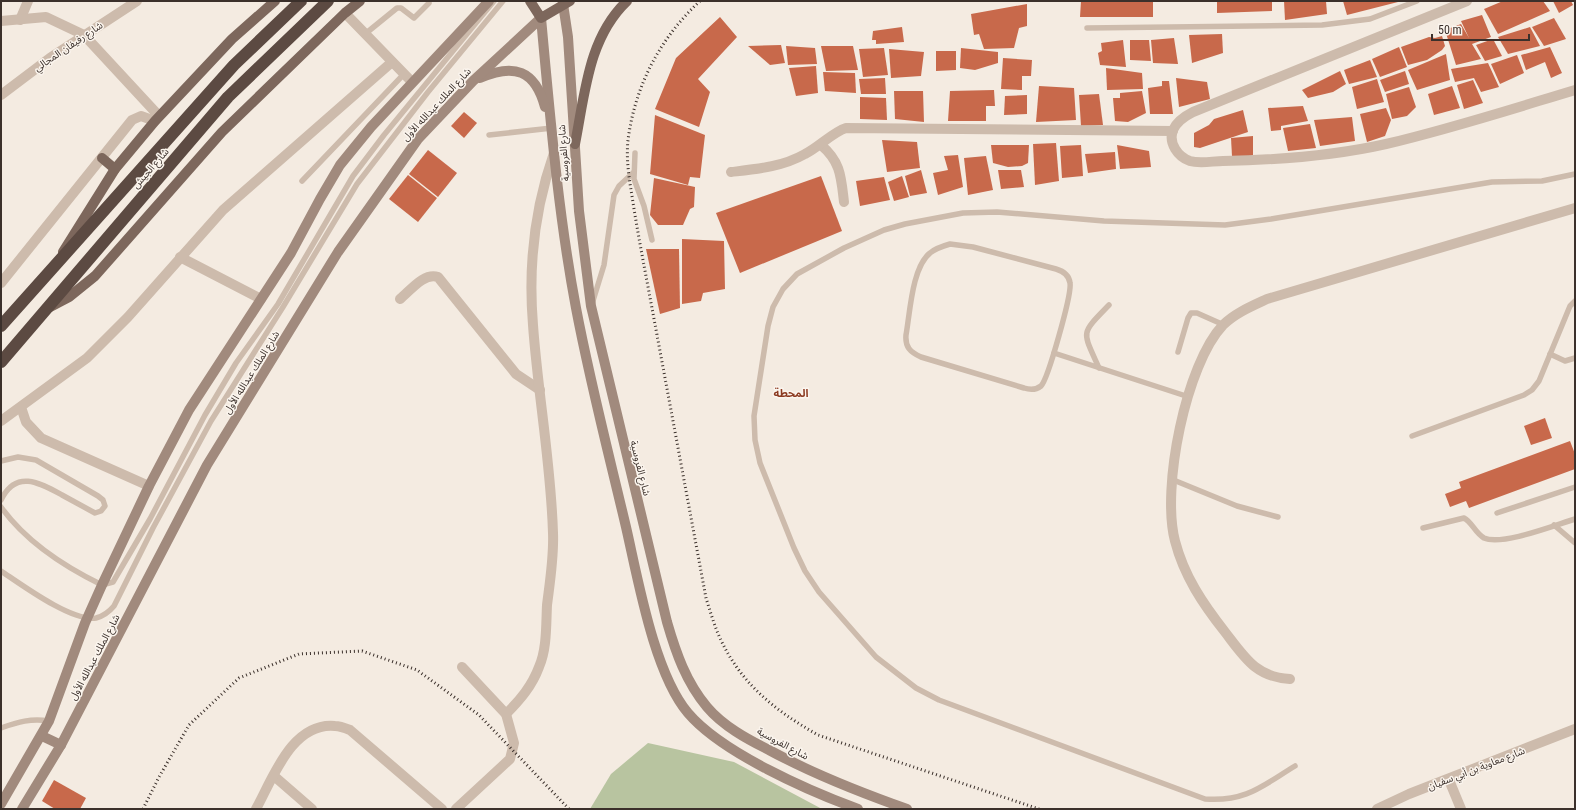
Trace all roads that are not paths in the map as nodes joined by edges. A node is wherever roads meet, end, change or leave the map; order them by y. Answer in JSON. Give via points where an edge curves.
{"nodes":[{"id":1,"x":28,"y":1,"type":"edge"},
{"id":2,"x":137,"y":1,"type":"edge"},
{"id":3,"x":274,"y":1,"type":"edge"},
{"id":4,"x":301,"y":1,"type":"edge"},
{"id":5,"x":328,"y":1,"type":"edge"},
{"id":6,"x":360,"y":1,"type":"edge"},
{"id":7,"x":489,"y":1,"type":"edge"},
{"id":8,"x":494,"y":1,"type":"edge"},
{"id":9,"x":503,"y":1,"type":"edge"},
{"id":10,"x":530,"y":1,"type":"edge"},
{"id":11,"x":627,"y":1,"type":"edge"},
{"id":12,"x":1417,"y":1,"type":"edge"},
{"id":13,"x":1466,"y":1,"type":"edge"},
{"id":14,"x":564,"y":2,"type":"edge"},
{"id":15,"x":430,"y":4,"type":"dead end"},
{"id":16,"x":344,"y":13,"type":"junction"},
{"id":17,"x":541,"y":18,"type":"junction"},
{"id":18,"x":20,"y":20,"type":"junction"},
{"id":19,"x":1,"y":21,"type":"edge"},
{"id":20,"x":1087,"y":28,"type":"dead end"},
{"id":21,"x":365,"y":34,"type":"junction"},
{"id":22,"x":84,"y":35,"type":"junction"},
{"id":23,"x":392,"y":62,"type":"junction"},
{"id":24,"x":404,"y":74,"type":"junction"},
{"id":25,"x":473,"y":81,"type":"junction"},
{"id":26,"x":412,"y":82,"type":"junction"},
{"id":27,"x":1575,"y":90,"type":"edge"},
{"id":28,"x":1,"y":94,"type":"edge"},
{"id":29,"x":157,"y":119,"type":"junction"},
{"id":30,"x":552,"y":128,"type":"junction"},
{"id":31,"x":1173,"y":131,"type":"junction"},
{"id":32,"x":490,"y":135,"type":"dead end"},
{"id":33,"x":574,"y":144,"type":"junction"},
{"id":34,"x":821,"y":146,"type":"junction"},
{"id":35,"x":554,"y":153,"type":"junction"},
{"id":36,"x":635,"y":153,"type":"dead end"},
{"id":37,"x":102,"y":158,"type":"junction"},
{"id":38,"x":115,"y":169,"type":"junction"},
{"id":39,"x":634,"y":172,"type":"junction"},
{"id":40,"x":731,"y":172,"type":"dead end"},
{"id":41,"x":1575,"y":174,"type":"edge"},
{"id":42,"x":302,"y":181,"type":"dead end"},
{"id":43,"x":844,"y":202,"type":"dead end"},
{"id":44,"x":1575,"y":208,"type":"edge"},
{"id":45,"x":652,"y":240,"type":"dead end"},
{"id":46,"x":180,"y":257,"type":"junction"},
{"id":47,"x":56,"y":264,"type":"junction"},
{"id":48,"x":1,"y":283,"type":"edge"},
{"id":49,"x":261,"y":299,"type":"junction"},
{"id":50,"x":400,"y":299,"type":"dead end"},
{"id":51,"x":1575,"y":301,"type":"edge"},
{"id":52,"x":1109,"y":305,"type":"dead end"},
{"id":53,"x":592,"y":306,"type":"junction"},
{"id":54,"x":47,"y":309,"type":"junction"},
{"id":55,"x":1224,"y":325,"type":"junction"},
{"id":56,"x":1,"y":326,"type":"edge"},
{"id":57,"x":1178,"y":352,"type":"dead end"},
{"id":58,"x":1054,"y":353,"type":"junction"},
{"id":59,"x":1550,"y":354,"type":"junction"},
{"id":60,"x":1575,"y":358,"type":"edge"},
{"id":61,"x":1,"y":362,"type":"edge"},
{"id":62,"x":1099,"y":368,"type":"junction"},
{"id":63,"x":540,"y":390,"type":"junction"},
{"id":64,"x":1189,"y":396,"type":"junction"},
{"id":65,"x":21,"y":406,"type":"junction"},
{"id":66,"x":1,"y":422,"type":"edge"},
{"id":67,"x":1412,"y":436,"type":"dead end"},
{"id":68,"x":1,"y":461,"type":"edge"},
{"id":69,"x":1171,"y":479,"type":"junction"},
{"id":70,"x":149,"y":486,"type":"junction"},
{"id":71,"x":1575,"y":487,"type":"edge"},
{"id":72,"x":1,"y":500,"type":"edge"},
{"id":73,"x":1,"y":507,"type":"edge"},
{"id":74,"x":1497,"y":513,"type":"dead end"},
{"id":75,"x":1278,"y":517,"type":"dead end"},
{"id":76,"x":1575,"y":518,"type":"edge"},
{"id":77,"x":1554,"y":525,"type":"junction"},
{"id":78,"x":1423,"y":528,"type":"dead end"},
{"id":79,"x":1575,"y":543,"type":"edge"},
{"id":80,"x":1,"y":571,"type":"edge"},
{"id":81,"x":102,"y":585,"type":"junction"},
{"id":82,"x":87,"y":618,"type":"junction"},
{"id":83,"x":462,"y":667,"type":"dead end"},
{"id":84,"x":1290,"y":679,"type":"dead end"},
{"id":85,"x":506,"y":714,"type":"junction"},
{"id":86,"x":49,"y":721,"type":"junction"},
{"id":87,"x":1,"y":728,"type":"edge"},
{"id":88,"x":1575,"y":729,"type":"edge"},
{"id":89,"x":42,"y":736,"type":"junction"},
{"id":90,"x":61,"y":745,"type":"junction"},
{"id":91,"x":1295,"y":766,"type":"dead end"},
{"id":92,"x":274,"y":776,"type":"junction"},
{"id":93,"x":1449,"y":780,"type":"junction"},
{"id":94,"x":1,"y":804,"type":"edge"},
{"id":95,"x":22,"y":809,"type":"edge"},
{"id":96,"x":256,"y":809,"type":"edge"},
{"id":97,"x":312,"y":809,"type":"edge"},
{"id":98,"x":442,"y":809,"type":"edge"},
{"id":99,"x":456,"y":809,"type":"edge"},
{"id":100,"x":858,"y":809,"type":"edge"},
{"id":101,"x":907,"y":809,"type":"edge"},
{"id":102,"x":1377,"y":809,"type":"edge"},
{"id":103,"x":1461,"y":809,"type":"edge"}],
"edges":[{"from":1,"to":18,"type":"street"},
{"from":2,"to":22,"type":"street","name":"شارع رفيفان المجالي"},
{"from":3,"to":29,"type":"main road","via":[[232,39]]},
{"from":4,"to":47,"type":"highway","name":"شارع الجيش","via":[[234,65]]},
{"from":5,"to":54,"type":"highway","name":"شارع الجيش","via":[[228,97]]},
{"from":6,"to":16,"type":"main road"},
{"from":7,"to":26,"type":"main road","name":"شارع الملك عبدالله الأول"},
{"from":8,"to":81,"type":"lane","via":[[353,176],[281,298],[236,363],[205,415],[118,576],[113,582]]},
{"from":9,"to":82,"type":"lane","via":[[357,184],[223,400],[153,528],[114,606],[102,616]]},
{"from":10,"to":17,"type":"main road","name":"شارع الفروسية"},
{"from":11,"to":33,"type":"main road","via":[[605,27],[596,45]]},
{"from":12,"to":20,"type":"lane","via":[[1370,19],[1322,25]]},
{"from":13,"to":31,"type":"street","via":[[1193,112],[1185,116]]},
{"from":14,"to":17,"type":"main road","name":"شارع الملك عبدالله الأول"},
{"from":14,"to":33,"type":"main road","name":"شارع الفروسية"},
{"from":15,"to":21,"type":"lane","via":[[414,18],[401,8],[397,8]]},
{"from":16,"to":21,"type":"street"},
{"from":16,"to":54,"type":"main road","via":[[222,132],[95,276],[69,297]]},
{"from":17,"to":25,"type":"main road","name":"شارع الملك عبدالله الأول"},
{"from":17,"to":30,"type":"main road","name":"شارع الفروسية"},
{"from":18,"to":19,"type":"street"},
{"from":18,"to":22,"type":"street","via":[[46,17]]},
{"from":21,"to":23,"type":"street"},
{"from":22,"to":28,"type":"street","name":"شارع رفيفان المجالي"},
{"from":22,"to":29,"type":"street"},
{"from":23,"to":24,"type":"street"},
{"from":23,"to":46,"type":"street","via":[[223,210]]},
{"from":24,"to":26,"type":"street"},
{"from":24,"to":42,"type":"lane"},
{"from":25,"to":30,"type":"main road","via":[[502,70],[512,70],[529,77],[543,97]]},
{"from":25,"to":90,"type":"main road","name":"شارع الملك عبدالله الأول","via":[[418,139],[338,252],[208,465]]},
{"from":26,"to":49,"type":"main road","name":"شارع الملك عبدالله الأول","via":[[340,165],[291,253]]},
{"from":27,"to":31,"type":"street","via":[[1485,118],[1386,144],[1316,155],[1252,161],[1192,162],[1182,158],[1176,150],[1172,141]]},
{"from":29,"to":37,"type":"street","via":[[141,116],[134,118]]},
{"from":29,"to":38,"type":"main road"},
{"from":30,"to":32,"type":"lane"},
{"from":30,"to":35,"type":"main road","name":"شارع الفروسية"},
{"from":31,"to":34,"type":"street","via":[[846,128]]},
{"from":33,"to":53,"type":"main road","name":"شارع الفروسية","via":[[579,211]]},
{"from":34,"to":40,"type":"street","via":[[786,164]]},
{"from":34,"to":43,"type":"street","via":[[830,153],[839,170]]},
{"from":35,"to":63,"type":"street","via":[[542,186],[537,212],[532,269],[533,325]]},
{"from":35,"to":100,"type":"main road","name":"شارع الفروسية","via":[[576,310],[640,586],[662,664],[673,688],[688,713],[732,748],[773,772]]},
{"from":36,"to":39,"type":"lane"},
{"from":37,"to":38,"type":"main road"},
{"from":37,"to":48,"type":"street"},
{"from":38,"to":47,"type":"main road","via":[[83,216]]},
{"from":39,"to":45,"type":"lane"},
{"from":39,"to":53,"type":"lane","via":[[614,195],[604,265]]},
{"from":41,"to":91,"type":"lane","via":[[1542,181],[1492,182],[1271,220],[1225,225],[1104,221],[997,212],[947,216],[884,230],[844,248],[797,274],[783,289],[773,306],[754,416],[755,440],[760,463],[770,493],[805,571],[835,612],[886,665],[916,688],[945,703],[1205,799],[1223,800],[1240,797]]},
{"from":44,"to":55,"type":"street","via":[[1267,299]]},
{"from":46,"to":49,"type":"street"},
{"from":46,"to":65,"type":"street","via":[[128,317],[87,358]]},
{"from":47,"to":56,"type":"highway","name":"شارع الجيش"},
{"from":49,"to":70,"type":"main road","name":"شارع الملك عبدالله الأول","via":[[189,410]]},
{"from":50,"to":63,"type":"street","via":[[426,278],[434,275],[438,277],[516,374]]},
{"from":51,"to":59,"type":"lane","via":[[1570,306]]},
{"from":52,"to":62,"type":"lane","via":[[1086,333]]},
{"from":53,"to":101,"type":"main road","name":"شارع الفروسية","via":[[667,622],[683,671],[692,686],[722,722],[751,741],[802,768],[860,793]]},
{"from":54,"to":61,"type":"highway","name":"شارع الجيش"},
{"from":55,"to":57,"type":"lane","via":[[1197,313],[1191,314]]},
{"from":55,"to":64,"type":"street","via":[[1202,358]]},
{"from":58,"to":58,"type":"lane","via":[[1070,291],[1066,274],[1056,269],[961,245],[950,244],[929,253],[917,272],[906,335],[905,343],[913,354],[1030,390],[1044,381]]},
{"from":58,"to":62,"type":"lane"},
{"from":59,"to":60,"type":"lane","via":[[1565,361]]},
{"from":59,"to":67,"type":"lane","via":[[1539,381],[1528,393]]},
{"from":62,"to":64,"type":"lane"},
{"from":63,"to":85,"type":"street","via":[[554,539],[543,651],[534,679]]},
{"from":64,"to":69,"type":"street","via":[[1174,455]]},
{"from":65,"to":66,"type":"street"},
{"from":65,"to":70,"type":"street","via":[[26,422],[41,438]]},
{"from":68,"to":72,"type":"lane","via":[[18,457],[36,460],[98,496],[104,500],[105,506],[101,512],[95,513],[43,485],[27,480],[12,486]]},
{"from":69,"to":75,"type":"lane","via":[[1237,506]]},
{"from":69,"to":84,"type":"street","via":[[1170,499],[1174,538],[1179,557],[1196,592],[1250,664],[1269,676]]},
{"from":70,"to":81,"type":"main road","name":"شارع الملك عبدالله الأول"},
{"from":71,"to":74,"type":"lane"},
{"from":73,"to":81,"type":"lane","via":[[29,539],[83,576]]},
{"from":76,"to":77,"type":"lane"},
{"from":77,"to":78,"type":"lane","via":[[1498,540],[1484,538],[1464,518]]},
{"from":77,"to":79,"type":"lane"},
{"from":80,"to":82,"type":"lane","via":[[53,604]]},
{"from":81,"to":82,"type":"main road","name":"شارع الملك عبدالله الأول"},
{"from":82,"to":86,"type":"main road","name":"شارع الملك عبدالله الأول"},
{"from":83,"to":85,"type":"street"},
{"from":85,"to":99,"type":"street","via":[[514,743],[510,760]]},
{"from":86,"to":87,"type":"lane","via":[[34,719]]},
{"from":86,"to":89,"type":"main road","name":"شارع الملك عبدالله الأول"},
{"from":88,"to":93,"type":"street","name":"شارع معاوية بن أبي سفيان"},
{"from":89,"to":90,"type":"main road"},
{"from":89,"to":94,"type":"main road","name":"شارع الملك عبدالله الأول"},
{"from":90,"to":95,"type":"main road","name":"شارع الملك عبدالله الأول"},
{"from":92,"to":96,"type":"street"},
{"from":92,"to":97,"type":"street"},
{"from":92,"to":98,"type":"street","via":[[288,750],[298,738],[320,727],[335,726],[350,730]]},
{"from":93,"to":102,"type":"street","name":"شارع معاوية بن أبي سفيان"},
{"from":93,"to":103,"type":"street"}]}
